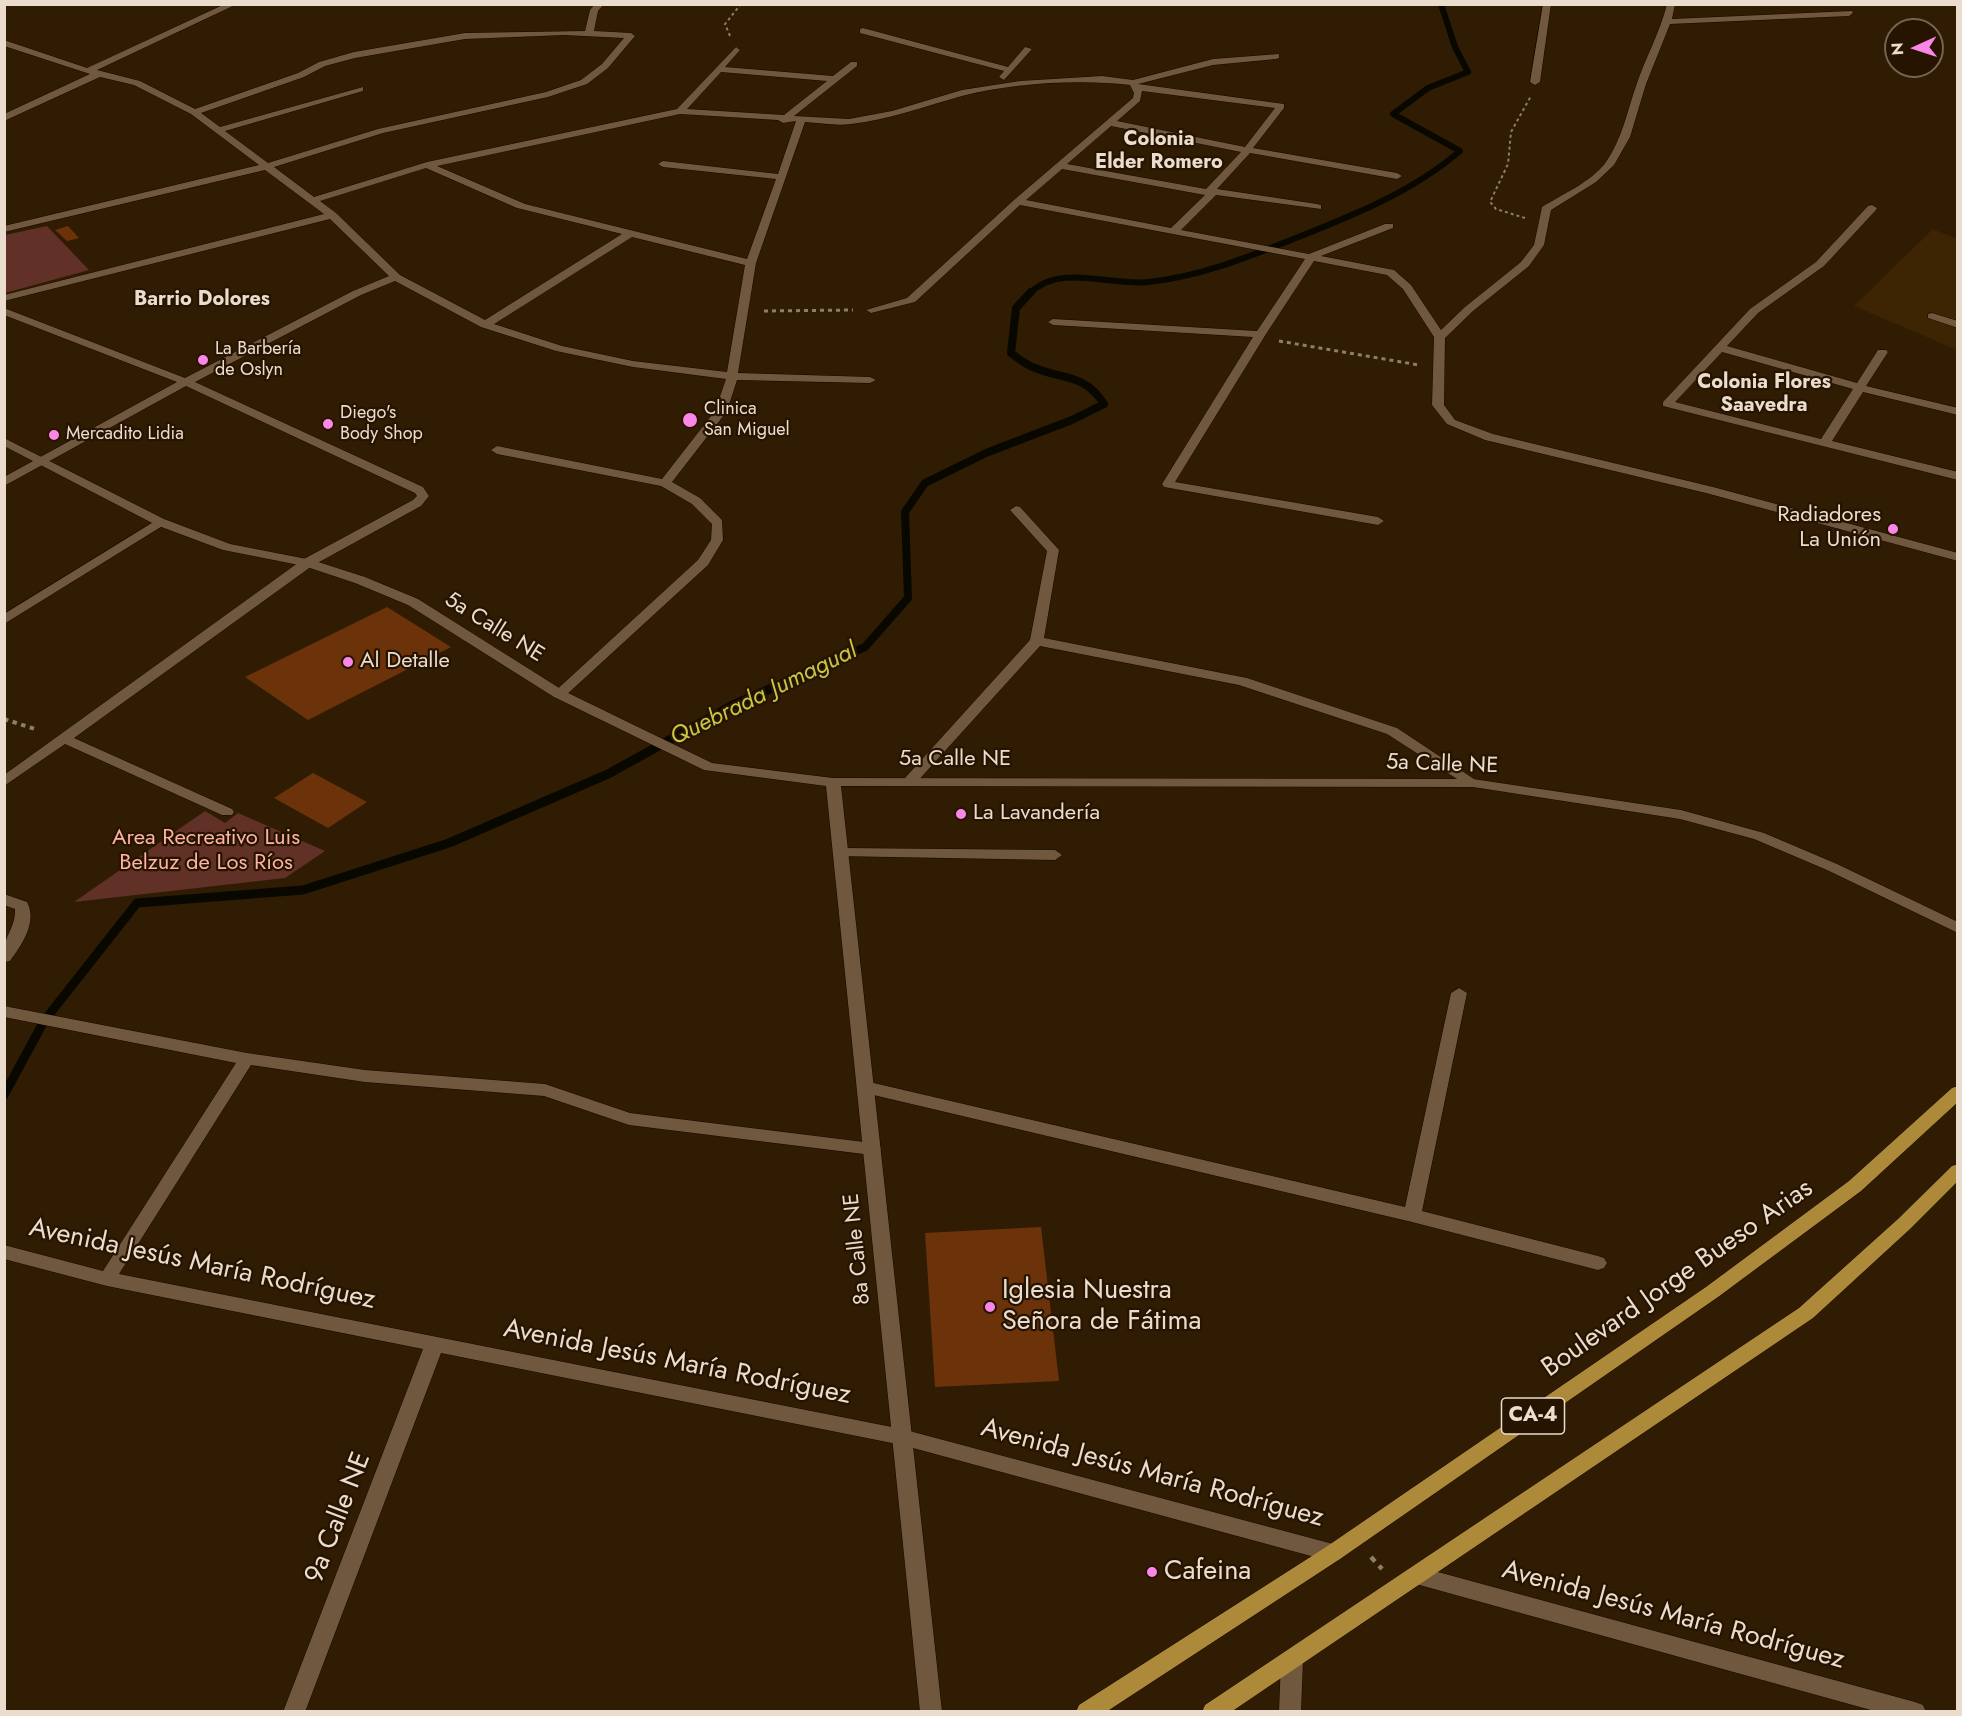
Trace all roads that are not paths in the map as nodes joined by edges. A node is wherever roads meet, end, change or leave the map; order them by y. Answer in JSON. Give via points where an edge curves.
{"nodes":[{"id":1,"x":233,"y":4,"type":"edge"},
{"id":2,"x":600,"y":4,"type":"edge"},
{"id":3,"x":1547,"y":4,"type":"edge"},
{"id":4,"x":1671,"y":4,"type":"edge"},
{"id":5,"x":1849,"y":13,"type":"dead end"},
{"id":6,"x":1667,"y":22,"type":"junction"},
{"id":7,"x":863,"y":31,"type":"dead end"},
{"id":8,"x":589,"y":33,"type":"junction"},
{"id":9,"x":4,"y":43,"type":"edge"},
{"id":10,"x":1028,"y":49,"type":"dead end"},
{"id":11,"x":736,"y":50,"type":"road end"},
{"id":12,"x":1276,"y":56,"type":"dead end"},
{"id":13,"x":854,"y":64,"type":"dead end"},
{"id":14,"x":719,"y":69,"type":"junction"},
{"id":15,"x":1010,"y":70,"type":"junction"},
{"id":16,"x":93,"y":72,"type":"junction"},
{"id":17,"x":834,"y":79,"type":"junction"},
{"id":18,"x":1535,"y":82,"type":"road end"},
{"id":19,"x":1134,"y":85,"type":"junction"},
{"id":20,"x":995,"y":88,"type":"junction"},
{"id":21,"x":360,"y":89,"type":"dead end"},
{"id":22,"x":680,"y":111,"type":"junction"},
{"id":23,"x":194,"y":112,"type":"junction"},
{"id":24,"x":4,"y":118,"type":"edge"},
{"id":25,"x":783,"y":120,"type":"junction"},
{"id":26,"x":801,"y":121,"type":"junction"},
{"id":27,"x":1110,"y":123,"type":"junction"},
{"id":28,"x":218,"y":130,"type":"junction"},
{"id":29,"x":1246,"y":150,"type":"junction"},
{"id":30,"x":663,"y":164,"type":"dead end"},
{"id":31,"x":427,"y":165,"type":"junction"},
{"id":32,"x":1060,"y":166,"type":"junction"},
{"id":33,"x":265,"y":167,"type":"junction"},
{"id":34,"x":1396,"y":176,"type":"dead end"},
{"id":35,"x":781,"y":177,"type":"junction"},
{"id":36,"x":1210,"y":191,"type":"junction"},
{"id":37,"x":313,"y":200,"type":"junction"},
{"id":38,"x":1018,"y":202,"type":"junction"},
{"id":39,"x":1317,"y":207,"type":"dead end"},
{"id":40,"x":1872,"y":208,"type":"dead end"},
{"id":41,"x":332,"y":215,"type":"junction"},
{"id":42,"x":1389,"y":226,"type":"dead end"},
{"id":43,"x":4,"y":229,"type":"edge"},
{"id":44,"x":1174,"y":231,"type":"junction"},
{"id":45,"x":629,"y":234,"type":"junction"},
{"id":46,"x":1312,"y":256,"type":"junction"},
{"id":47,"x":751,"y":263,"type":"junction"},
{"id":48,"x":396,"y":277,"type":"junction"},
{"id":49,"x":4,"y":298,"type":"edge"},
{"id":50,"x":871,"y":310,"type":"road end"},
{"id":51,"x":4,"y":311,"type":"edge"},
{"id":52,"x":1932,"y":315,"type":"dead end"},
{"id":53,"x":1053,"y":322,"type":"dead end"},
{"id":54,"x":485,"y":325,"type":"junction"},
{"id":55,"x":1958,"y":325,"type":"edge"},
{"id":56,"x":1259,"y":336,"type":"junction"},
{"id":57,"x":1440,"y":337,"type":"junction"},
{"id":58,"x":1718,"y":347,"type":"junction"},
{"id":59,"x":1882,"y":352,"type":"dead end"},
{"id":60,"x":732,"y":376,"type":"junction"},
{"id":61,"x":870,"y":380,"type":"dead end"},
{"id":62,"x":186,"y":382,"type":"junction"},
{"id":63,"x":1858,"y":387,"type":"junction"},
{"id":64,"x":1958,"y":412,"type":"edge"},
{"id":65,"x":4,"y":441,"type":"edge"},
{"id":66,"x":1824,"y":444,"type":"junction"},
{"id":67,"x":497,"y":450,"type":"dead end"},
{"id":68,"x":42,"y":461,"type":"junction"},
{"id":69,"x":1958,"y":476,"type":"edge"},
{"id":70,"x":4,"y":482,"type":"edge"},
{"id":71,"x":665,"y":483,"type":"junction"},
{"id":72,"x":1016,"y":510,"type":"dead end"},
{"id":73,"x":1378,"y":521,"type":"dead end"},
{"id":74,"x":160,"y":522,"type":"junction"},
{"id":75,"x":1958,"y":557,"type":"edge"},
{"id":76,"x":307,"y":563,"type":"junction"},
{"id":77,"x":4,"y":620,"type":"edge"},
{"id":78,"x":1037,"y":641,"type":"junction"},
{"id":79,"x":559,"y":694,"type":"junction"},
{"id":80,"x":65,"y":739,"type":"junction"},
{"id":81,"x":910,"y":781,"type":"junction"},
{"id":82,"x":4,"y":782,"type":"edge"},
{"id":83,"x":833,"y":782,"type":"junction"},
{"id":84,"x":1473,"y":783,"type":"junction"},
{"id":85,"x":227,"y":812,"type":"dead end"},
{"id":86,"x":841,"y":853,"type":"junction"},
{"id":87,"x":1055,"y":855,"type":"dead end"},
{"id":88,"x":4,"y":899,"type":"edge"},
{"id":89,"x":1958,"y":928,"type":"edge"},
{"id":90,"x":4,"y":957,"type":"edge"},
{"id":91,"x":1459,"y":993,"type":"dead end"},
{"id":92,"x":4,"y":1011,"type":"edge"},
{"id":93,"x":247,"y":1059,"type":"junction"},
{"id":94,"x":865,"y":1087,"type":"junction"},
{"id":95,"x":1958,"y":1092,"type":"edge"},
{"id":96,"x":872,"y":1149,"type":"junction"},
{"id":97,"x":1958,"y":1170,"type":"edge"},
{"id":98,"x":1412,"y":1215,"type":"junction"},
{"id":99,"x":4,"y":1252,"type":"edge"},
{"id":100,"x":1599,"y":1263,"type":"dead end"},
{"id":101,"x":107,"y":1279,"type":"junction"},
{"id":102,"x":435,"y":1344,"type":"junction"},
{"id":103,"x":902,"y":1437,"type":"junction"},
{"id":104,"x":1333,"y":1553,"type":"junction"},
{"id":105,"x":1416,"y":1575,"type":"junction"},
{"id":106,"x":1292,"y":1660,"type":"junction"},
{"id":107,"x":294,"y":1712,"type":"edge"},
{"id":108,"x":932,"y":1712,"type":"edge"},
{"id":109,"x":1087,"y":1712,"type":"edge"},
{"id":110,"x":1213,"y":1712,"type":"edge"},
{"id":111,"x":1290,"y":1712,"type":"edge"},
{"id":112,"x":1916,"y":1712,"type":"edge"}],
"edges":[{"from":1,"to":16,"type":"street"},
{"from":2,"to":8,"type":"street","via":[[594,10]]},
{"from":3,"to":18,"type":"street"},
{"from":4,"to":6,"type":"street"},
{"from":5,"to":6,"type":"street"},
{"from":6,"to":57,"type":"street","via":[[1641,84],[1625,137],[1609,165],[1593,180],[1546,209],[1539,245],[1525,264]]},
{"from":7,"to":15,"type":"street"},
{"from":8,"to":23,"type":"street","via":[[465,36],[354,55]]},
{"from":8,"to":33,"type":"street","via":[[631,36],[605,66],[584,82],[548,94],[381,131]]},
{"from":9,"to":16,"type":"street"},
{"from":10,"to":15,"type":"street"},
{"from":11,"to":14,"type":"street"},
{"from":12,"to":19,"type":"street","via":[[1213,62]]},
{"from":13,"to":17,"type":"street"},
{"from":14,"to":17,"type":"street"},
{"from":14,"to":22,"type":"street"},
{"from":15,"to":20,"type":"street"},
{"from":16,"to":23,"type":"street","via":[[137,83]]},
{"from":16,"to":24,"type":"street"},
{"from":17,"to":25,"type":"street"},
{"from":19,"to":20,"type":"street","via":[[1102,79]]},
{"from":19,"to":27,"type":"street","via":[[1139,93],[1137,99]]},
{"from":19,"to":29,"type":"street","via":[[1281,106]]},
{"from":20,"to":26,"type":"street","via":[[849,122]]},
{"from":21,"to":28,"type":"street"},
{"from":22,"to":25,"type":"street"},
{"from":22,"to":31,"type":"street"},
{"from":23,"to":28,"type":"street"},
{"from":25,"to":26,"type":"street"},
{"from":26,"to":35,"type":"street"},
{"from":27,"to":29,"type":"street"},
{"from":27,"to":32,"type":"street"},
{"from":28,"to":33,"type":"street"},
{"from":29,"to":34,"type":"street"},
{"from":29,"to":36,"type":"street"},
{"from":30,"to":35,"type":"street"},
{"from":31,"to":37,"type":"street"},
{"from":31,"to":45,"type":"street","via":[[521,206]]},
{"from":32,"to":36,"type":"street"},
{"from":32,"to":38,"type":"street"},
{"from":33,"to":37,"type":"street"},
{"from":33,"to":43,"type":"street"},
{"from":35,"to":47,"type":"street"},
{"from":36,"to":39,"type":"street"},
{"from":36,"to":44,"type":"street"},
{"from":37,"to":41,"type":"street"},
{"from":38,"to":44,"type":"street"},
{"from":38,"to":50,"type":"street","via":[[911,300]]},
{"from":40,"to":58,"type":"street","via":[[1820,264],[1754,311]]},
{"from":41,"to":48,"type":"street"},
{"from":41,"to":49,"type":"street"},
{"from":42,"to":46,"type":"street"},
{"from":44,"to":46,"type":"street"},
{"from":45,"to":47,"type":"street"},
{"from":45,"to":54,"type":"street"},
{"from":46,"to":56,"type":"street"},
{"from":46,"to":57,"type":"street","via":[[1390,272],[1407,286]]},
{"from":47,"to":60,"type":"street"},
{"from":48,"to":54,"type":"street"},
{"from":48,"to":62,"type":"street","via":[[357,293]]},
{"from":51,"to":62,"type":"street"},
{"from":52,"to":55,"type":"street"},
{"from":53,"to":56,"type":"street"},
{"from":54,"to":60,"type":"street","via":[[560,349],[633,364]]},
{"from":56,"to":73,"type":"street","via":[[1168,484]]},
{"from":57,"to":75,"type":"street","via":[[1438,405],[1451,422],[1489,437],[1709,490]]},
{"from":58,"to":63,"type":"street"},
{"from":58,"to":66,"type":"street","via":[[1667,404]]},
{"from":59,"to":63,"type":"street"},
{"from":60,"to":61,"type":"street"},
{"from":60,"to":71,"type":"street","via":[[722,411]]},
{"from":62,"to":68,"type":"street"},
{"from":62,"to":76,"type":"street","via":[[419,490],[423,496],[417,503]]},
{"from":63,"to":64,"type":"street"},
{"from":63,"to":66,"type":"street"},
{"from":65,"to":68,"type":"street","name":"5a Calle NE"},
{"from":66,"to":69,"type":"street"},
{"from":67,"to":71,"type":"street"},
{"from":68,"to":70,"type":"street"},
{"from":68,"to":74,"type":"street","name":"5a Calle NE"},
{"from":71,"to":79,"type":"street","via":[[696,501],[718,522],[717,540],[703,562]]},
{"from":72,"to":78,"type":"street","via":[[1053,550]]},
{"from":74,"to":76,"type":"street","name":"5a Calle NE","via":[[227,547]]},
{"from":74,"to":77,"type":"street"},
{"from":76,"to":79,"type":"street","name":"5a Calle NE","via":[[413,602]]},
{"from":76,"to":80,"type":"street"},
{"from":78,"to":81,"type":"street"},
{"from":78,"to":84,"type":"street","via":[[1242,681],[1392,731]]},
{"from":79,"to":83,"type":"street","name":"5a Calle NE","via":[[709,767]]},
{"from":80,"to":82,"type":"street"},
{"from":80,"to":85,"type":"street"},
{"from":81,"to":83,"type":"street","name":"5a Calle NE"},
{"from":81,"to":84,"type":"street","name":"5a Calle NE"},
{"from":83,"to":86,"type":"street","name":"8a Calle NE"},
{"from":84,"to":89,"type":"street","name":"5a Calle NE","via":[[1681,815],[1759,836]]},
{"from":86,"to":87,"type":"street"},
{"from":86,"to":94,"type":"street","name":"8a Calle NE"},
{"from":88,"to":90,"type":"street","via":[[22,906],[24,918]]},
{"from":91,"to":98,"type":"street"},
{"from":92,"to":93,"type":"street"},
{"from":93,"to":96,"type":"street","via":[[365,1076],[545,1090],[629,1119]]},
{"from":93,"to":101,"type":"street"},
{"from":94,"to":96,"type":"street","name":"8a Calle NE"},
{"from":94,"to":98,"type":"street"},
{"from":95,"to":104,"type":"main road","name":"Boulevard Jorge Bueso Arias","number":"CA-4","via":[[1855,1186],[1712,1292]]},
{"from":96,"to":103,"type":"street","name":"8a Calle NE"},
{"from":97,"to":105,"type":"main road","via":[[1806,1313]]},
{"from":98,"to":100,"type":"street"},
{"from":99,"to":101,"type":"street","name":"Avenida Jesús María Rodríguez"},
{"from":101,"to":102,"type":"street","name":"Avenida Jesús María Rodríguez"},
{"from":102,"to":103,"type":"street","name":"Avenida Jesús María Rodríguez"},
{"from":102,"to":107,"type":"street","name":"9a Calle NE"},
{"from":103,"to":104,"type":"street","name":"Avenida Jesús María Rodríguez"},
{"from":103,"to":108,"type":"street","name":"8a Calle NE"},
{"from":104,"to":109,"type":"main road","name":"Boulevard Jorge Bueso Arias","number":"CA-4"},
{"from":105,"to":106,"type":"main road"},
{"from":105,"to":112,"type":"street","name":"Avenida Jesús María Rodríguez"},
{"from":106,"to":110,"type":"main road"},
{"from":106,"to":111,"type":"street"}]}
